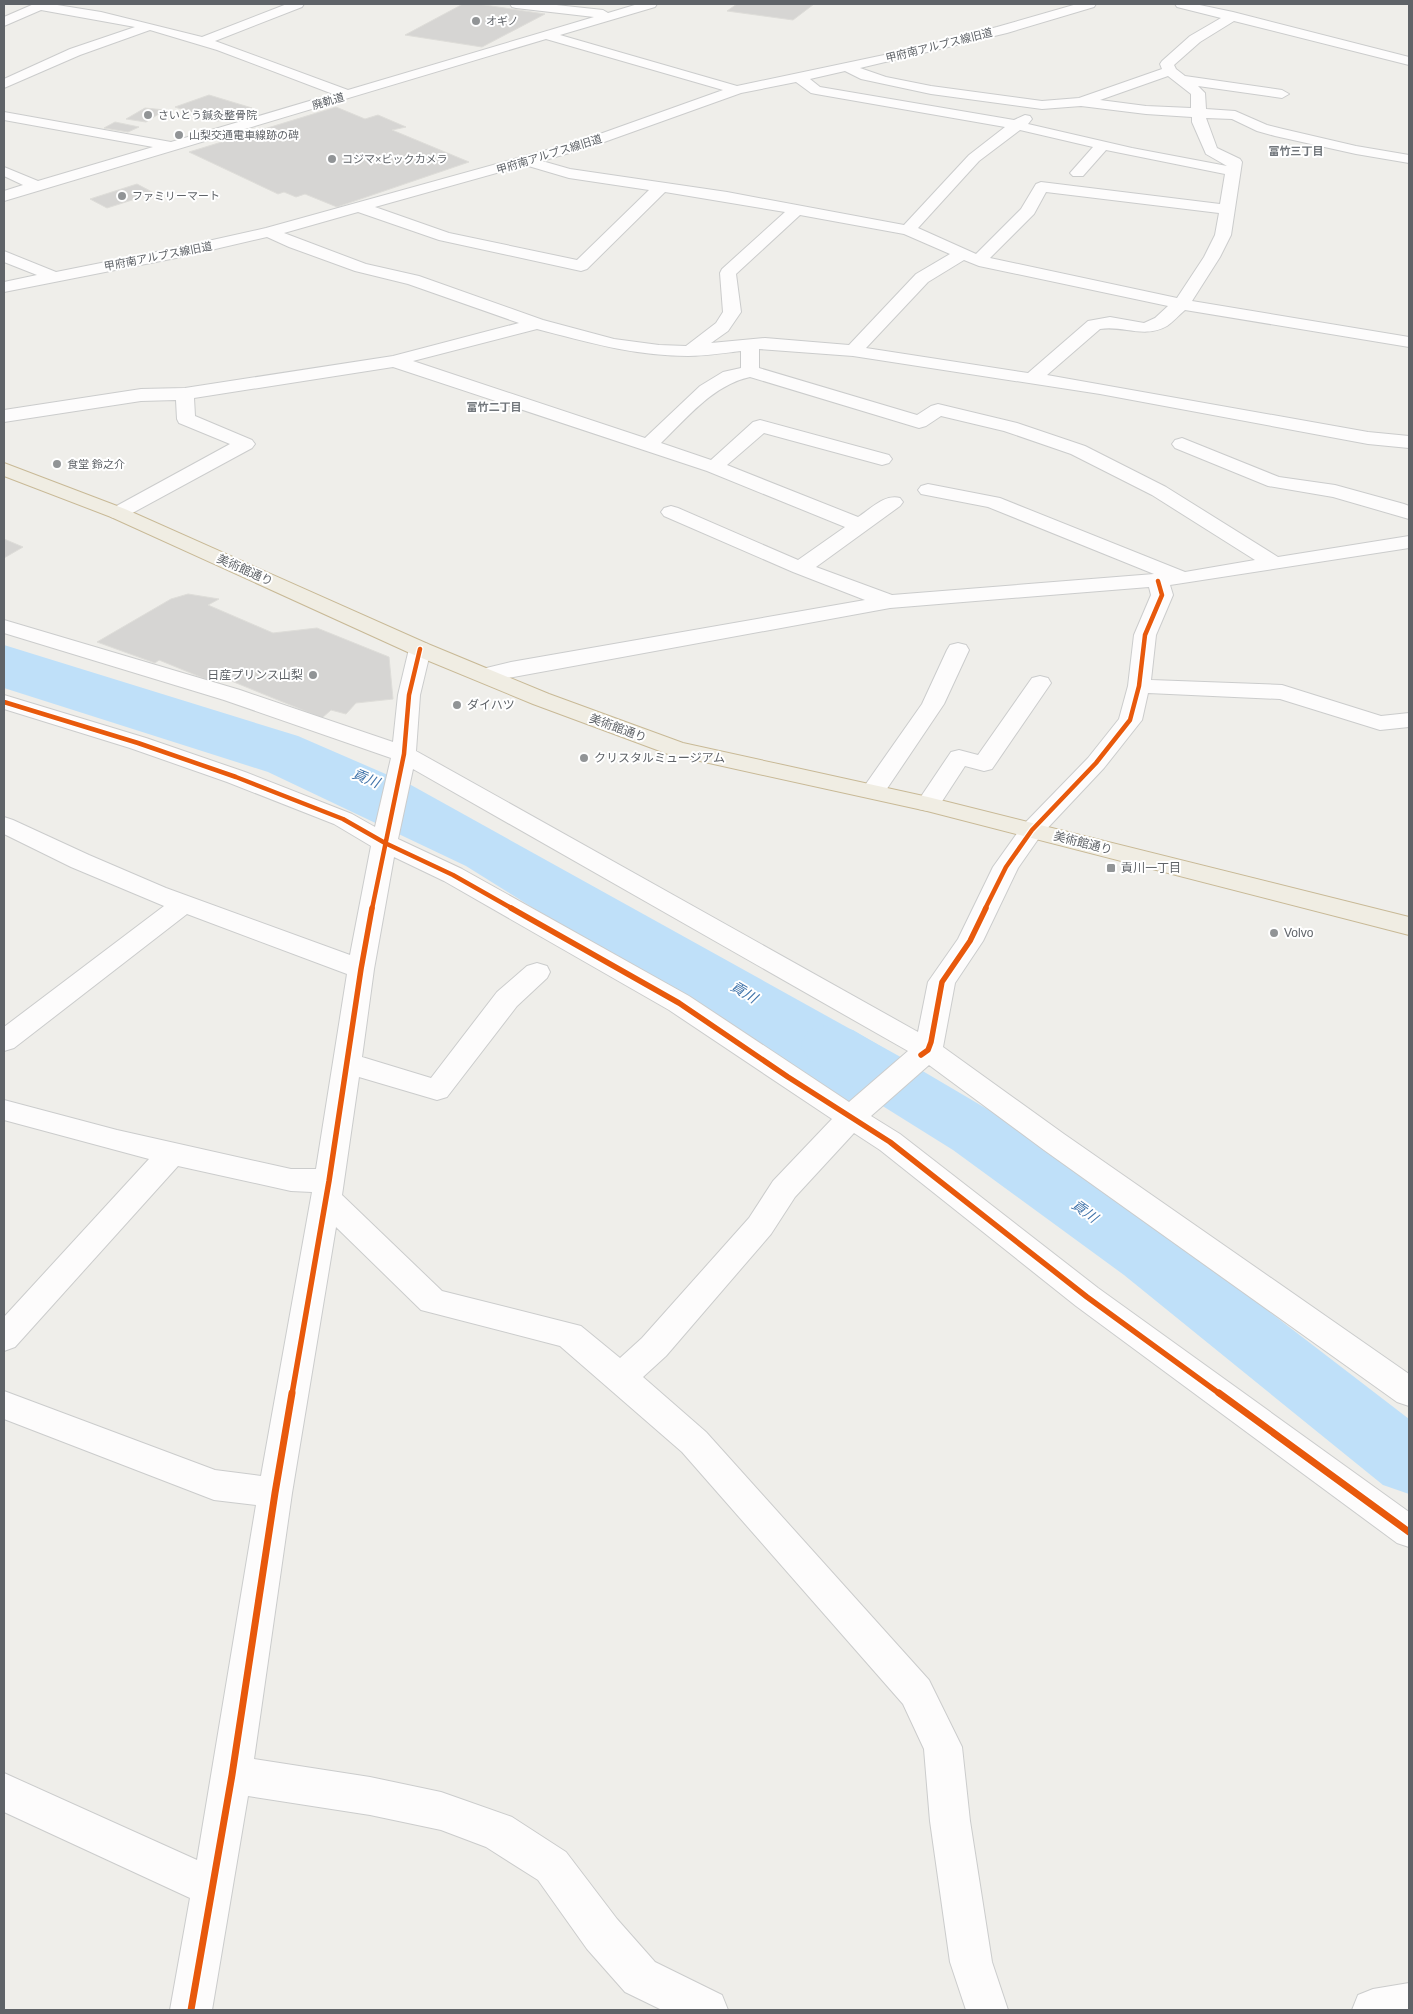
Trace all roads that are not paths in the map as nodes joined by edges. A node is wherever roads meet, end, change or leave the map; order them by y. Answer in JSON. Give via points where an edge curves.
{"nodes":[{"id":1,"x":298,"y":4,"type":"edge"},
{"id":2,"x":516,"y":4,"type":"edge"},
{"id":3,"x":651,"y":4,"type":"edge"},
{"id":4,"x":1090,"y":4,"type":"edge"},
{"id":5,"x":1181,"y":4,"type":"edge"},
{"id":6,"x":4,"y":6,"type":"edge"},
{"id":7,"x":37,"y":7,"type":"edge"},
{"id":8,"x":612,"y":15,"type":"junction"},
{"id":9,"x":1233,"y":16,"type":"junction"},
{"id":10,"x":4,"y":22,"type":"edge"},
{"id":11,"x":146,"y":27,"type":"junction"},
{"id":12,"x":545,"y":35,"type":"junction"},
{"id":13,"x":203,"y":41,"type":"junction"},
{"id":14,"x":1409,"y":61,"type":"edge"},
{"id":15,"x":846,"y":67,"type":"junction"},
{"id":16,"x":799,"y":76,"type":"junction"},
{"id":17,"x":1176,"y":76,"type":"junction"},
{"id":18,"x":4,"y":84,"type":"edge"},
{"id":19,"x":737,"y":90,"type":"junction"},
{"id":20,"x":1282,"y":94,"type":"dead end"},
{"id":21,"x":349,"y":95,"type":"junction"},
{"id":22,"x":1081,"y":102,"type":"junction"},
{"id":23,"x":1042,"y":106,"type":"junction"},
{"id":24,"x":1198,"y":113,"type":"junction"},
{"id":25,"x":4,"y":116,"type":"edge"},
{"id":26,"x":1016,"y":125,"type":"junction"},
{"id":27,"x":173,"y":146,"type":"junction"},
{"id":28,"x":1102,"y":146,"type":"junction"},
{"id":29,"x":1409,"y":159,"type":"edge"},
{"id":30,"x":527,"y":161,"type":"junction"},
{"id":31,"x":4,"y":171,"type":"edge"},
{"id":32,"x":1232,"y":171,"type":"junction"},
{"id":33,"x":1078,"y":173,"type":"dead end"},
{"id":34,"x":37,"y":186,"type":"junction"},
{"id":35,"x":661,"y":187,"type":"junction"},
{"id":36,"x":4,"y":196,"type":"edge"},
{"id":37,"x":359,"y":207,"type":"junction"},
{"id":38,"x":1227,"y":209,"type":"junction"},
{"id":39,"x":796,"y":210,"type":"junction"},
{"id":40,"x":908,"y":230,"type":"junction"},
{"id":41,"x":269,"y":232,"type":"junction"},
{"id":42,"x":963,"y":254,"type":"junction"},
{"id":43,"x":4,"y":256,"type":"edge"},
{"id":44,"x":979,"y":262,"type":"junction"},
{"id":45,"x":55,"y":277,"type":"junction"},
{"id":46,"x":4,"y":287,"type":"edge"},
{"id":47,"x":1181,"y":304,"type":"junction"},
{"id":48,"x":537,"y":324,"type":"junction"},
{"id":49,"x":1409,"y":342,"type":"edge"},
{"id":50,"x":750,"y":345,"type":"junction"},
{"id":51,"x":690,"y":351,"type":"junction"},
{"id":52,"x":853,"y":351,"type":"junction"},
{"id":53,"x":394,"y":361,"type":"junction"},
{"id":54,"x":750,"y":371,"type":"junction"},
{"id":55,"x":1033,"y":378,"type":"junction"},
{"id":56,"x":185,"y":394,"type":"junction"},
{"id":57,"x":4,"y":416,"type":"edge"},
{"id":58,"x":1409,"y":442,"type":"edge"},
{"id":59,"x":1182,"y":444,"type":"dead end"},
{"id":60,"x":648,"y":445,"type":"junction"},
{"id":61,"x":882,"y":459,"type":"dead end"},
{"id":62,"x":714,"y":468,"type":"junction"},
{"id":63,"x":4,"y":469,"type":"edge"},
{"id":64,"x":928,"y":490,"type":"dead end"},
{"id":65,"x":893,"y":502,"type":"dead end"},
{"id":66,"x":671,"y":512,"type":"dead end"},
{"id":67,"x":118,"y":513,"type":"junction"},
{"id":68,"x":1409,"y":513,"type":"edge"},
{"id":69,"x":859,"y":525,"type":"junction"},
{"id":70,"x":1409,"y":542,"type":"edge"},
{"id":71,"x":1276,"y":564,"type":"junction"},
{"id":72,"x":800,"y":568,"type":"junction"},
{"id":73,"x":1184,"y":578,"type":"junction"},
{"id":74,"x":1158,"y":581,"type":"junction"},
{"id":75,"x":890,"y":602,"type":"junction"},
{"id":76,"x":4,"y":626,"type":"edge"},
{"id":77,"x":420,"y":649,"type":"junction"},
{"id":78,"x":958,"y":650,"type":"dead end"},
{"id":79,"x":486,"y":675,"type":"junction"},
{"id":80,"x":1040,"y":683,"type":"dead end"},
{"id":81,"x":1139,"y":686,"type":"junction"},
{"id":82,"x":4,"y":702,"type":"edge"},
{"id":83,"x":1409,"y":720,"type":"edge"},
{"id":84,"x":404,"y":754,"type":"junction"},
{"id":85,"x":873,"y":791,"type":"junction"},
{"id":86,"x":928,"y":804,"type":"junction"},
{"id":87,"x":4,"y":825,"type":"edge"},
{"id":88,"x":1032,"y":830,"type":"junction"},
{"id":89,"x":386,"y":839,"type":"junction"},
{"id":90,"x":184,"y":904,"type":"junction"},
{"id":91,"x":1409,"y":926,"type":"edge"},
{"id":92,"x":361,"y":969,"type":"junction"},
{"id":93,"x":537,"y":972,"type":"dead end"},
{"id":94,"x":4,"y":1041,"type":"edge"},
{"id":95,"x":924,"y":1052,"type":"junction"},
{"id":96,"x":347,"y":1064,"type":"junction"},
{"id":97,"x":4,"y":1110,"type":"edge"},
{"id":98,"x":853,"y":1115,"type":"junction"},
{"id":99,"x":172,"y":1153,"type":"junction"},
{"id":100,"x":327,"y":1190,"type":"junction"},
{"id":101,"x":4,"y":1338,"type":"edge"},
{"id":102,"x":620,"y":1377,"type":"junction"},
{"id":103,"x":1409,"y":1392,"type":"edge"},
{"id":104,"x":4,"y":1405,"type":"edge"},
{"id":105,"x":274,"y":1493,"type":"junction"},
{"id":106,"x":1409,"y":1532,"type":"edge"},
{"id":107,"x":232,"y":1775,"type":"junction"},
{"id":108,"x":4,"y":1792,"type":"edge"},
{"id":109,"x":211,"y":1887,"type":"junction"},
{"id":110,"x":1409,"y":2004,"type":"edge"},
{"id":111,"x":191,"y":2010,"type":"edge"},
{"id":112,"x":708,"y":2010,"type":"edge"},
{"id":113,"x":987,"y":2010,"type":"edge"},
{"id":114,"x":1373,"y":2010,"type":"edge"}],
"edges":[{"from":1,"to":13,"type":"street"},
{"from":2,"to":8,"type":"street"},
{"from":3,"to":8,"type":"street","name":"廃軌道"},
{"from":4,"to":15,"type":"street","name":"甲府南アルプス線旧道","via":[[1002,30]]},
{"from":5,"to":9,"type":"street"},
{"from":6,"to":7,"type":"street"},
{"from":7,"to":10,"type":"street"},
{"from":7,"to":11,"type":"street","via":[[112,18]]},
{"from":8,"to":12,"type":"street","name":"廃軌道"},
{"from":9,"to":14,"type":"street"},
{"from":9,"to":17,"type":"street","via":[[1195,39],[1167,64]]},
{"from":11,"to":13,"type":"street"},
{"from":11,"to":18,"type":"street","via":[[75,52]]},
{"from":12,"to":19,"type":"street"},
{"from":12,"to":21,"type":"street","name":"廃軌道"},
{"from":13,"to":21,"type":"street"},
{"from":15,"to":16,"type":"street","name":"甲府南アルプス線旧道"},
{"from":15,"to":23,"type":"street","via":[[866,76],[931,90]]},
{"from":16,"to":19,"type":"street","name":"甲府南アルプス線旧道"},
{"from":16,"to":26,"type":"street","via":[[816,90]]},
{"from":17,"to":20,"type":"street"},
{"from":17,"to":22,"type":"street"},
{"from":17,"to":24,"type":"street","via":[[1198,92]]},
{"from":19,"to":30,"type":"street","name":"甲府南アルプス線旧道"},
{"from":21,"to":27,"type":"street","name":"廃軌道"},
{"from":22,"to":23,"type":"street"},
{"from":22,"to":24,"type":"street"},
{"from":23,"to":26,"type":"street"},
{"from":24,"to":29,"type":"street","via":[[1235,115],[1262,128]]},
{"from":24,"to":32,"type":"street","via":[[1211,151],[1235,162]]},
{"from":25,"to":27,"type":"street"},
{"from":26,"to":28,"type":"street"},
{"from":26,"to":40,"type":"street","via":[[974,158]]},
{"from":27,"to":34,"type":"street","name":"廃軌道"},
{"from":28,"to":32,"type":"street"},
{"from":28,"to":33,"type":"street"},
{"from":30,"to":35,"type":"street","via":[[569,173]]},
{"from":30,"to":37,"type":"street","name":"甲府南アルプス線旧道"},
{"from":31,"to":34,"type":"street"},
{"from":32,"to":38,"type":"street"},
{"from":34,"to":36,"type":"street","name":"廃軌道"},
{"from":35,"to":37,"type":"street","via":[[581,266],[445,238]]},
{"from":35,"to":39,"type":"street"},
{"from":37,"to":41,"type":"street","name":"甲府南アルプス線旧道"},
{"from":38,"to":44,"type":"street","via":[[1040,187],[1028,211]]},
{"from":38,"to":47,"type":"street","via":[[1223,235]]},
{"from":39,"to":40,"type":"street"},
{"from":39,"to":51,"type":"street","via":[[728,273],[732,312],[722,327]]},
{"from":40,"to":42,"type":"street"},
{"from":41,"to":45,"type":"street","name":"甲府南アルプス線旧道"},
{"from":41,"to":48,"type":"street","via":[[342,261],[413,280]]},
{"from":42,"to":44,"type":"street"},
{"from":42,"to":52,"type":"street","via":[[922,278]]},
{"from":43,"to":45,"type":"street"},
{"from":44,"to":47,"type":"street"},
{"from":45,"to":46,"type":"street","name":"甲府南アルプス線旧道"},
{"from":47,"to":49,"type":"street"},
{"from":47,"to":55,"type":"street","via":[[1161,322],[1146,328],[1110,322],[1094,325]]},
{"from":48,"to":51,"type":"street","via":[[613,344]]},
{"from":48,"to":53,"type":"street"},
{"from":50,"to":51,"type":"street"},
{"from":50,"to":52,"type":"street"},
{"from":50,"to":54,"type":"street"},
{"from":52,"to":55,"type":"street"},
{"from":53,"to":56,"type":"street"},
{"from":53,"to":60,"type":"street"},
{"from":54,"to":60,"type":"street","via":[[729,376],[706,390]]},
{"from":54,"to":71,"type":"street","via":[[919,422],[938,410],[1010,427],[1078,450],[1159,491]]},
{"from":55,"to":58,"type":"street","via":[[1368,438]]},
{"from":56,"to":57,"type":"street","via":[[141,395]]},
{"from":56,"to":67,"type":"street","via":[[186,419],[245,444]]},
{"from":59,"to":68,"type":"street","via":[[1274,482],[1335,491]]},
{"from":60,"to":62,"type":"street"},
{"from":61,"to":62,"type":"street","via":[[760,426]]},
{"from":62,"to":69,"type":"street"},
{"from":63,"to":67,"type":"highway","name":"美術館通り"},
{"from":64,"to":73,"type":"street","via":[[993,502]]},
{"from":65,"to":69,"type":"street"},
{"from":66,"to":72,"type":"street"},
{"from":67,"to":77,"type":"highway","name":"美術館通り"},
{"from":69,"to":72,"type":"street"},
{"from":70,"to":71,"type":"street"},
{"from":71,"to":73,"type":"street"},
{"from":72,"to":75,"type":"street"},
{"from":73,"to":74,"type":"street"},
{"from":74,"to":75,"type":"street"},
{"from":74,"to":81,"type":"street","via":[[1162,595],[1146,635]]},
{"from":75,"to":79,"type":"street"},
{"from":76,"to":84,"type":"street","via":[[232,695]]},
{"from":77,"to":79,"type":"highway","name":"美術館通り"},
{"from":77,"to":84,"type":"street","via":[[409,696]]},
{"from":78,"to":85,"type":"street","via":[[933,704]]},
{"from":79,"to":85,"type":"highway","name":"美術館通り","via":[[557,706],[676,748]]},
{"from":80,"to":86,"type":"street","via":[[984,764],[958,757]]},
{"from":81,"to":83,"type":"street","via":[[1282,692],[1380,724]]},
{"from":81,"to":88,"type":"street","via":[[1130,720],[1096,763]]},
{"from":82,"to":89,"type":"street","via":[[236,776]]},
{"from":84,"to":89,"type":"street"},
{"from":84,"to":95,"type":"street"},
{"from":85,"to":86,"type":"highway","name":"美術館通り"},
{"from":86,"to":88,"type":"highway","name":"美術館通り"},
{"from":87,"to":90,"type":"street"},
{"from":88,"to":91,"type":"highway","name":"美術館通り"},
{"from":88,"to":95,"type":"street","via":[[1006,867],[970,941],[942,982]]},
{"from":89,"to":92,"type":"street"},
{"from":89,"to":98,"type":"street","via":[[679,1003]]},
{"from":90,"to":92,"type":"street"},
{"from":90,"to":94,"type":"street"},
{"from":92,"to":96,"type":"street"},
{"from":93,"to":96,"type":"street","via":[[507,999],[437,1090]]},
{"from":95,"to":98,"type":"street"},
{"from":95,"to":103,"type":"street"},
{"from":96,"to":100,"type":"street"},
{"from":97,"to":99,"type":"street"},
{"from":98,"to":102,"type":"street","via":[[784,1189],[760,1226],[654,1347]]},
{"from":98,"to":106,"type":"street","via":[[1095,1303]]},
{"from":99,"to":100,"type":"street"},
{"from":99,"to":101,"type":"street"},
{"from":100,"to":102,"type":"street","via":[[432,1301],[570,1335]]},
{"from":100,"to":105,"type":"street"},
{"from":102,"to":113,"type":"street","via":[[694,1442],[916,1692],[943,1747],[950,1821],[971,1962]]},
{"from":104,"to":105,"type":"street","via":[[214,1484]]},
{"from":105,"to":107,"type":"street"},
{"from":107,"to":109,"type":"street"},
{"from":107,"to":112,"type":"street","via":[[370,1796],[440,1811],[498,1831],[552,1866],[602,1934],[640,1977]]},
{"from":108,"to":109,"type":"street"},
{"from":109,"to":111,"type":"street"},
{"from":110,"to":114,"type":"street"}]}
